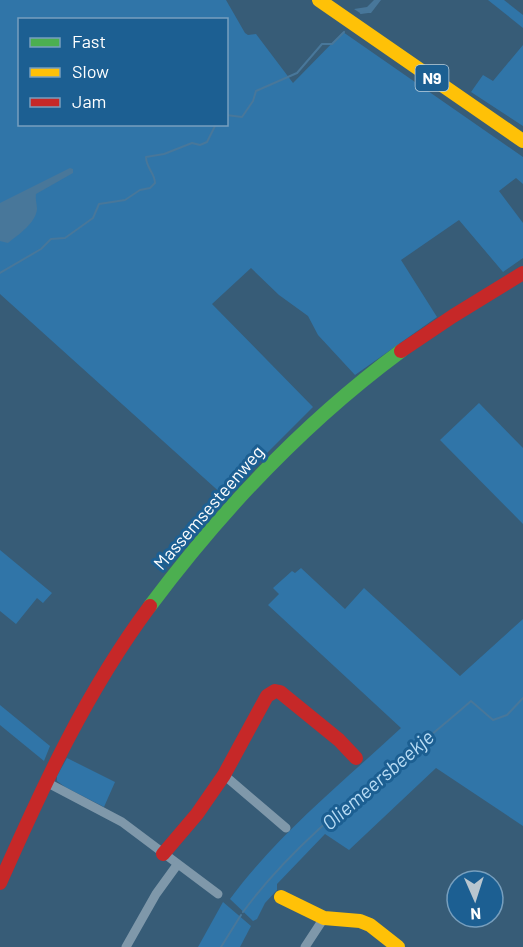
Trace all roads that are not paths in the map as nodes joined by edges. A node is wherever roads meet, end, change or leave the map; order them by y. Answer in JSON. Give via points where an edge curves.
{"nodes":[{"id":1,"x":319,"y":0,"type":"edge"},
{"id":2,"x":523,"y":141,"type":"edge"},
{"id":3,"x":523,"y":273,"type":"edge"},
{"id":4,"x":356,"y":758,"type":"dead end"},
{"id":5,"x":224,"y":775,"type":"junction"},
{"id":6,"x":46,"y":782,"type":"junction"},
{"id":7,"x":286,"y":828,"type":"dead end"},
{"id":8,"x":163,"y":854,"type":"junction"},
{"id":9,"x":177,"y":865,"type":"junction"},
{"id":10,"x":0,"y":883,"type":"edge"},
{"id":11,"x":218,"y":894,"type":"dead end"},
{"id":12,"x":281,"y":897,"type":"dead end"},
{"id":13,"x":324,"y":918,"type":"junction"},
{"id":14,"x":126,"y":947,"type":"edge"},
{"id":15,"x":305,"y":947,"type":"edge"},
{"id":16,"x":398,"y":947,"type":"edge"}],
"edges":[{"from":1,"to":2,"type":"main road","number":"N9"},
{"from":3,"to":6,"type":"main road","name":"Massemsesteenweg","via":[[386,362],[286,449],[233,503],[194,547],[127,639],[85,705]]},
{"from":4,"to":5,"type":"main road","via":[[339,740],[274,691],[267,696]]},
{"from":5,"to":7,"type":"street"},
{"from":5,"to":8,"type":"main road","via":[[198,814]]},
{"from":6,"to":8,"type":"street","via":[[122,822]]},
{"from":6,"to":10,"type":"main road","name":"Massemsesteenweg"},
{"from":8,"to":9,"type":"street"},
{"from":9,"to":11,"type":"street"},
{"from":9,"to":14,"type":"street"},
{"from":12,"to":13,"type":"main road"},
{"from":13,"to":15,"type":"street"},
{"from":13,"to":16,"type":"main road","via":[[360,921]]}]}
